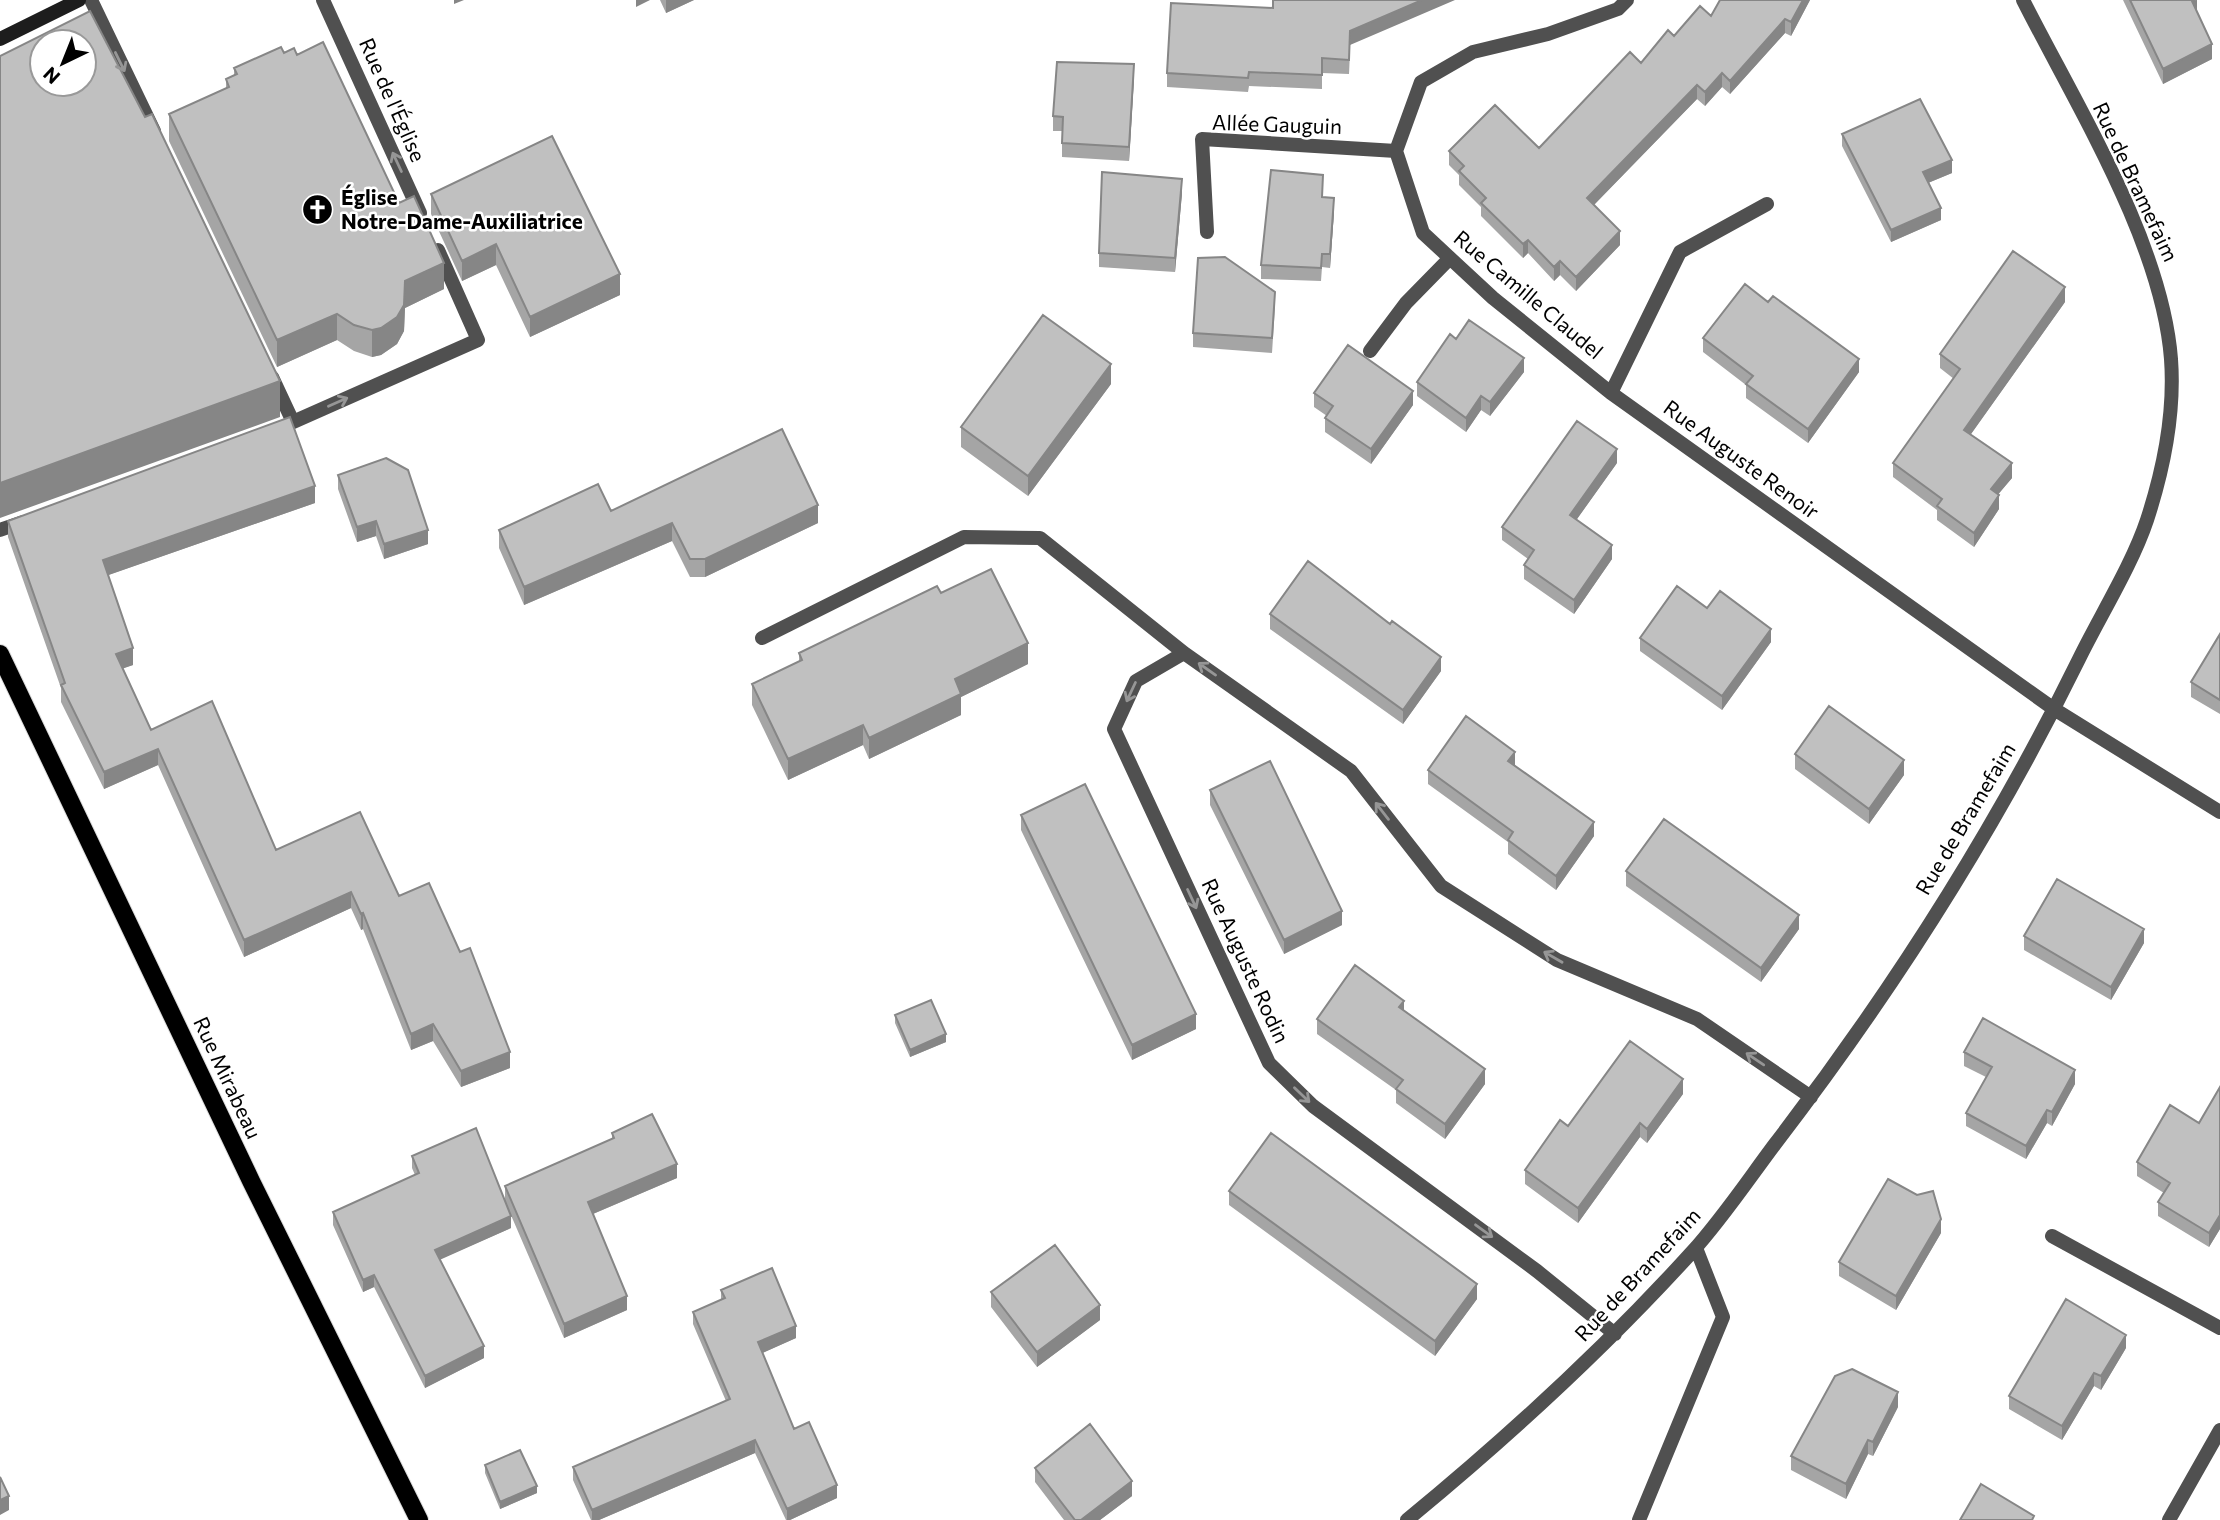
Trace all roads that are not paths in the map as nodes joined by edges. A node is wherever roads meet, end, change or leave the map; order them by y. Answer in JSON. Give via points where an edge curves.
{"nodes":[{"id":1,"x":79,"y":0,"type":"edge"},
{"id":2,"x":91,"y":0,"type":"edge"},
{"id":3,"x":323,"y":0,"type":"edge"},
{"id":4,"x":1627,"y":0,"type":"edge"},
{"id":5,"x":2023,"y":0,"type":"edge"},
{"id":6,"x":0,"y":38,"type":"edge"},
{"id":7,"x":162,"y":149,"type":"edge"},
{"id":8,"x":1396,"y":151,"type":"junction"},
{"id":9,"x":1767,"y":204,"type":"dead end"},
{"id":10,"x":1207,"y":232,"type":"dead end"},
{"id":11,"x":1450,"y":258,"type":"junction"},
{"id":12,"x":1370,"y":351,"type":"dead end"},
{"id":13,"x":264,"y":360,"type":"edge"},
{"id":14,"x":1611,"y":393,"type":"junction"},
{"id":15,"x":38,"y":516,"type":"edge"},
{"id":16,"x":0,"y":530,"type":"edge"},
{"id":17,"x":762,"y":638,"type":"dead end"},
{"id":18,"x":1184,"y":653,"type":"junction"},
{"id":19,"x":0,"y":654,"type":"edge"},
{"id":20,"x":2054,"y":709,"type":"junction"},
{"id":21,"x":2220,"y":812,"type":"edge"},
{"id":22,"x":1811,"y":1097,"type":"junction"},
{"id":23,"x":2052,"y":1236,"type":"dead end"},
{"id":24,"x":1696,"y":1248,"type":"junction"},
{"id":25,"x":2220,"y":1328,"type":"edge"},
{"id":26,"x":1615,"y":1334,"type":"junction"},
{"id":27,"x":2220,"y":1430,"type":"edge"},
{"id":28,"x":419,"y":1520,"type":"edge"},
{"id":29,"x":1407,"y":1520,"type":"edge"},
{"id":30,"x":1639,"y":1520,"type":"edge"},
{"id":31,"x":2169,"y":1520,"type":"edge"}],
"edges":[{"from":1,"to":6,"type":"street"},
{"from":2,"to":7,"type":"street","one_way":true},
{"from":13,"to":3,"type":"street","name":"Rue de l'Église","one_way":true,"via":[[287,424],[478,340]]},
{"from":4,"to":8,"type":"street","via":[[1618,9],[1548,34],[1473,52],[1421,82]]},
{"from":5,"to":20,"type":"street","name":"Rue de Bramefaim","via":[[2123,198],[2156,279],[2171,359],[2169,443],[2145,526]]},
{"from":8,"to":10,"type":"street","name":"Allée Gauguin","via":[[1202,139]]},
{"from":8,"to":11,"type":"street","name":"Rue Camille Claudel","via":[[1423,233]]},
{"from":9,"to":14,"type":"street","via":[[1681,252]]},
{"from":11,"to":12,"type":"street","via":[[1406,303]]},
{"from":11,"to":14,"type":"street","name":"Rue Camille Claudel"},
{"from":14,"to":20,"type":"street","name":"Rue Auguste Renoir"},
{"from":15,"to":16,"type":"street"},
{"from":17,"to":18,"type":"street","via":[[964,537],[1040,538]]},
{"from":22,"to":18,"type":"street","one_way":true,"via":[[1697,1019],[1557,960],[1441,886],[1351,771]]},
{"from":18,"to":26,"type":"street","name":"Rue Auguste Rodin","one_way":true,"via":[[1136,681],[1114,729],[1269,1063],[1313,1106]]},
{"from":19,"to":28,"type":"main road","name":"Rue Mirabeau","via":[[251,1181]]},
{"from":20,"to":21,"type":"street","name":"Rue Auguste Renoir"},
{"from":20,"to":22,"type":"street","name":"Rue de Bramefaim","via":[[1894,980]]},
{"from":22,"to":24,"type":"street","name":"Rue de Bramefaim"},
{"from":23,"to":25,"type":"street"},
{"from":24,"to":26,"type":"street","name":"Rue de Bramefaim"},
{"from":24,"to":30,"type":"street","via":[[1723,1317]]},
{"from":26,"to":29,"type":"street","name":"Rue de Bramefaim","via":[[1496,1447]]},
{"from":27,"to":31,"type":"street"}]}
